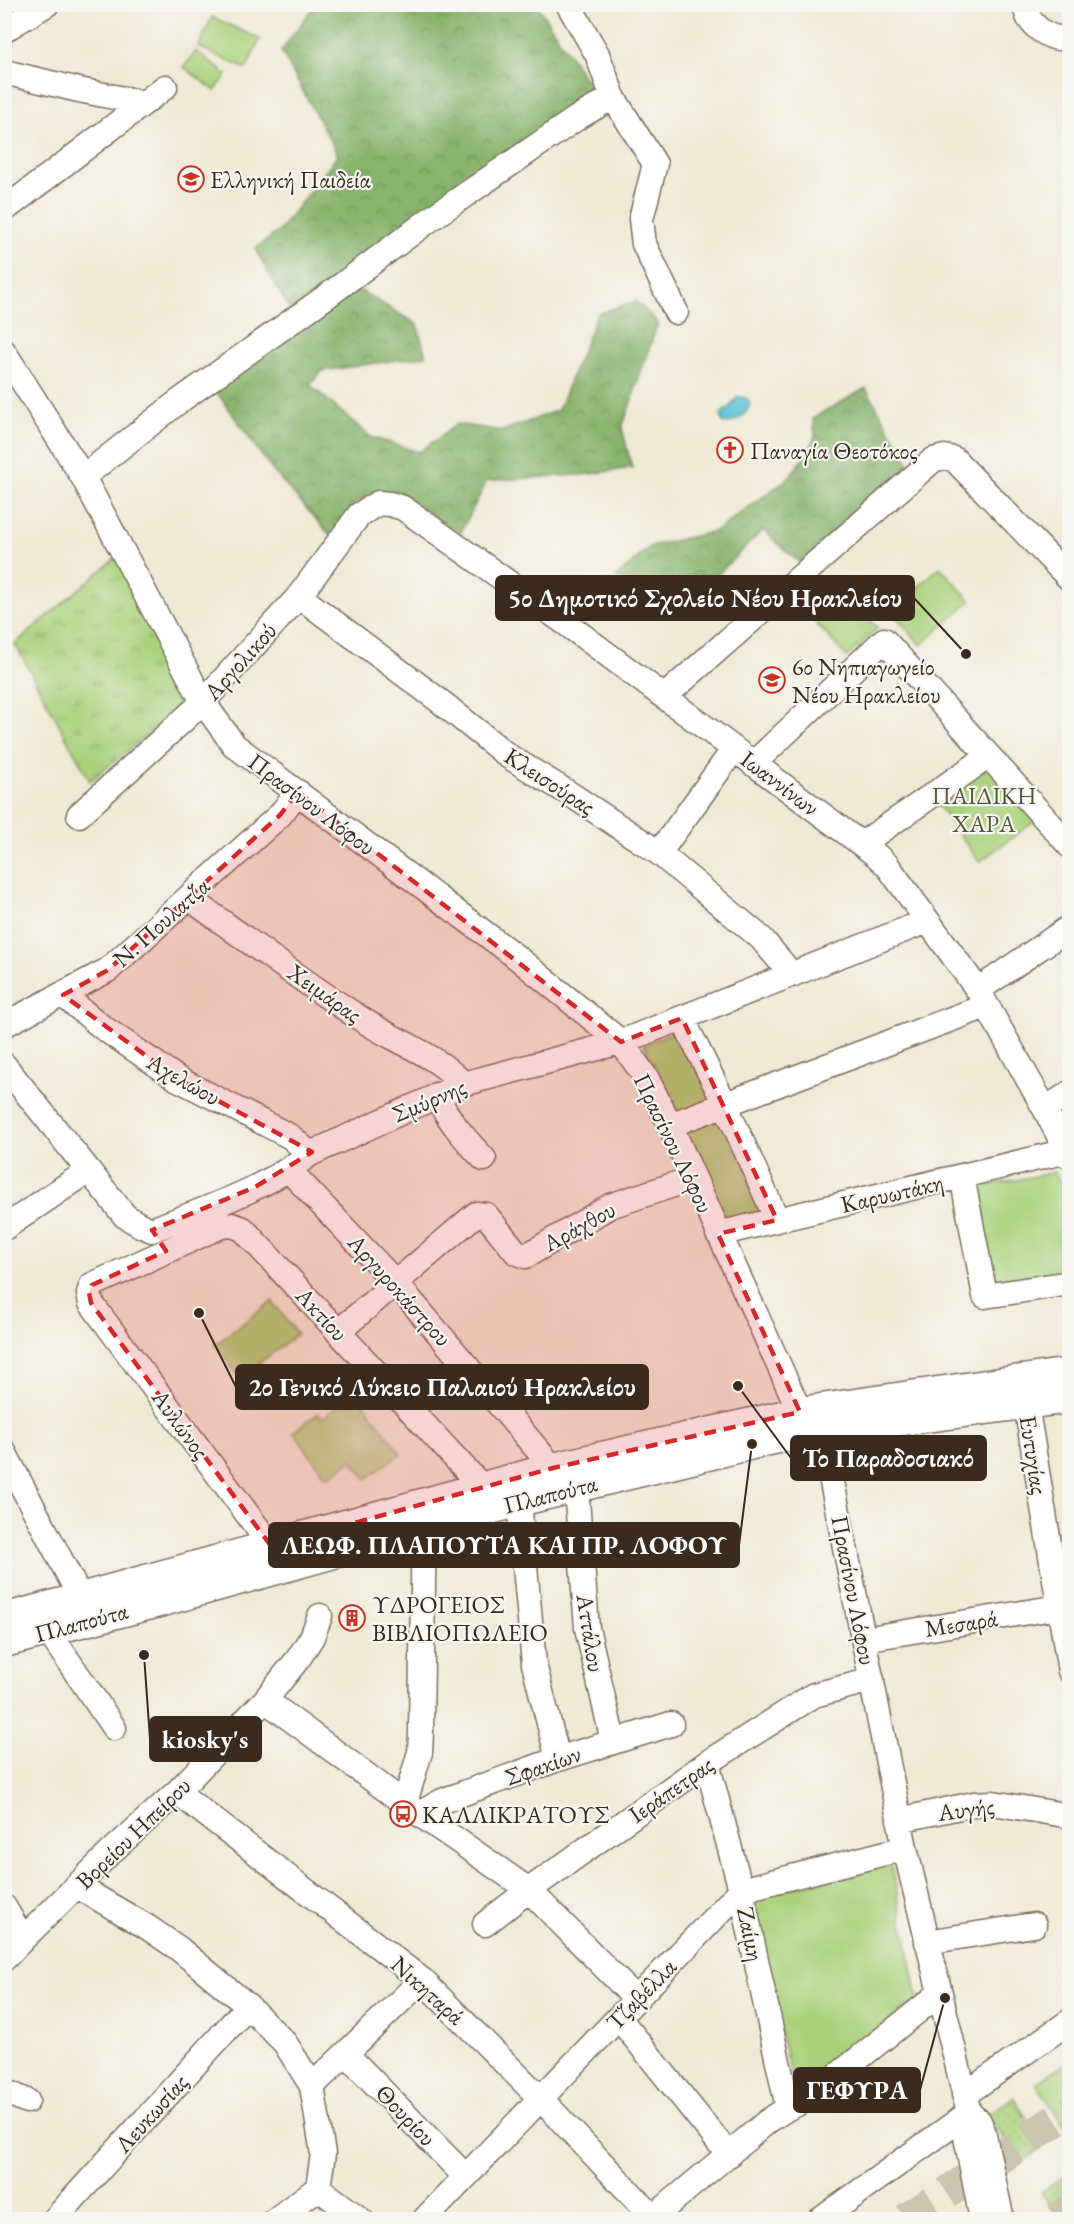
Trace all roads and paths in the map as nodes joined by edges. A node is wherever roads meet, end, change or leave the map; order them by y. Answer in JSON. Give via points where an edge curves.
{"nodes":[{"id":1,"x":47,"y":4,"type":"edge"},
{"id":2,"x":568,"y":4,"type":"edge"},
{"id":3,"x":1024,"y":4,"type":"edge"},
{"id":4,"x":1070,"y":16,"type":"edge"},
{"id":5,"x":4,"y":30,"type":"edge"},
{"id":6,"x":1066,"y":38,"type":"edge"},
{"id":7,"x":4,"y":72,"type":"edge"},
{"id":8,"x":165,"y":87,"type":"dead end"},
{"id":9,"x":613,"y":97,"type":"junction"},
{"id":10,"x":144,"y":103,"type":"junction"},
{"id":11,"x":4,"y":210,"type":"edge"},
{"id":12,"x":676,"y":312,"type":"dead end"},
{"id":13,"x":4,"y":352,"type":"edge"},
{"id":14,"x":83,"y":477,"type":"junction"},
{"id":15,"x":390,"y":504,"type":"joint"},
{"id":16,"x":1070,"y":579,"type":"edge"},
{"id":17,"x":299,"y":596,"type":"junction"},
{"id":18,"x":665,"y":696,"type":"junction"},
{"id":19,"x":203,"y":702,"type":"junction"},
{"id":20,"x":734,"y":749,"type":"junction"},
{"id":21,"x":989,"y":756,"type":"junction"},
{"id":22,"x":753,"y":764,"type":"junction"},
{"id":23,"x":298,"y":792,"type":"junction"},
{"id":24,"x":79,"y":814,"type":"dead end"},
{"id":25,"x":862,"y":843,"type":"junction"},
{"id":26,"x":1070,"y":846,"type":"edge"},
{"id":27,"x":659,"y":853,"type":"junction"},
{"id":28,"x":189,"y":898,"type":"junction"},
{"id":29,"x":927,"y":921,"type":"junction"},
{"id":30,"x":1070,"y":927,"type":"edge"},
{"id":31,"x":792,"y":975,"type":"junction"},
{"id":32,"x":63,"y":995,"type":"junction"},
{"id":33,"x":982,"y":998,"type":"junction"},
{"id":34,"x":682,"y":1018,"type":"junction"},
{"id":35,"x":4,"y":1025,"type":"edge"},
{"id":36,"x":621,"y":1042,"type":"junction"},
{"id":37,"x":4,"y":1065,"type":"edge"},
{"id":38,"x":463,"y":1084,"type":"junction"},
{"id":39,"x":1070,"y":1093,"type":"edge"},
{"id":40,"x":436,"y":1095,"type":"junction"},
{"id":41,"x":725,"y":1104,"type":"junction"},
{"id":42,"x":1046,"y":1109,"type":"junction"},
{"id":43,"x":670,"y":1125,"type":"junction"},
{"id":44,"x":310,"y":1154,"type":"junction"},
{"id":45,"x":1068,"y":1154,"type":"edge"},
{"id":46,"x":484,"y":1159,"type":"dead end"},
{"id":47,"x":289,"y":1170,"type":"junction"},
{"id":48,"x":88,"y":1171,"type":"junction"},
{"id":49,"x":962,"y":1176,"type":"junction"},
{"id":50,"x":694,"y":1178,"type":"junction"},
{"id":51,"x":777,"y":1220,"type":"junction"},
{"id":52,"x":4,"y":1228,"type":"edge"},
{"id":53,"x":152,"y":1230,"type":"junction"},
{"id":54,"x":718,"y":1234,"type":"junction"},
{"id":55,"x":166,"y":1251,"type":"junction"},
{"id":56,"x":395,"y":1282,"type":"junction"},
{"id":57,"x":1070,"y":1283,"type":"edge"},
{"id":58,"x":338,"y":1332,"type":"junction"},
{"id":59,"x":1070,"y":1373,"type":"edge"},
{"id":60,"x":1024,"y":1393,"type":"junction"},
{"id":61,"x":1070,"y":1398,"type":"edge"},
{"id":62,"x":805,"y":1422,"type":"junction"},
{"id":63,"x":4,"y":1452,"type":"edge"},
{"id":64,"x":553,"y":1468,"type":"junction"},
{"id":65,"x":482,"y":1487,"type":"junction"},
{"id":66,"x":576,"y":1487,"type":"junction"},
{"id":67,"x":519,"y":1501,"type":"junction"},
{"id":68,"x":424,"y":1515,"type":"junction"},
{"id":69,"x":271,"y":1546,"type":"junction"},
{"id":70,"x":223,"y":1571,"type":"junction"},
{"id":71,"x":86,"y":1608,"type":"junction"},
{"id":72,"x":1063,"y":1614,"type":"edge"},
{"id":73,"x":320,"y":1616,"type":"dead end"},
{"id":74,"x":4,"y":1619,"type":"edge"},
{"id":75,"x":48,"y":1631,"type":"junction"},
{"id":76,"x":864,"y":1639,"type":"junction"},
{"id":77,"x":4,"y":1642,"type":"edge"},
{"id":78,"x":1070,"y":1671,"type":"edge"},
{"id":79,"x":872,"y":1680,"type":"junction"},
{"id":80,"x":265,"y":1700,"type":"junction"},
{"id":81,"x":671,"y":1724,"type":"dead end"},
{"id":82,"x":114,"y":1728,"type":"dead end"},
{"id":83,"x":613,"y":1741,"type":"junction"},
{"id":84,"x":558,"y":1759,"type":"junction"},
{"id":85,"x":707,"y":1763,"type":"junction"},
{"id":86,"x":177,"y":1792,"type":"junction"},
{"id":87,"x":412,"y":1809,"type":"junction"},
{"id":88,"x":1070,"y":1816,"type":"edge"},
{"id":89,"x":899,"y":1820,"type":"junction"},
{"id":90,"x":904,"y":1848,"type":"junction"},
{"id":91,"x":77,"y":1886,"type":"junction"},
{"id":92,"x":529,"y":1890,"type":"junction"},
{"id":93,"x":741,"y":1890,"type":"junction"},
{"id":94,"x":4,"y":1907,"type":"edge"},
{"id":95,"x":485,"y":1924,"type":"dead end"},
{"id":96,"x":1034,"y":1925,"type":"dead end"},
{"id":97,"x":22,"y":1939,"type":"junction"},
{"id":98,"x":927,"y":1942,"type":"junction"},
{"id":99,"x":4,"y":1959,"type":"edge"},
{"id":100,"x":422,"y":1980,"type":"junction"},
{"id":101,"x":939,"y":1994,"type":"junction"},
{"id":102,"x":636,"y":1999,"type":"junction"},
{"id":103,"x":248,"y":2006,"type":"junction"},
{"id":104,"x":619,"y":2018,"type":"junction"},
{"id":105,"x":1070,"y":2021,"type":"edge"},
{"id":106,"x":346,"y":2054,"type":"junction"},
{"id":107,"x":312,"y":2086,"type":"junction"},
{"id":108,"x":4,"y":2091,"type":"edge"},
{"id":109,"x":541,"y":2098,"type":"junction"},
{"id":110,"x":27,"y":2101,"type":"dead end"},
{"id":111,"x":966,"y":2104,"type":"junction"},
{"id":112,"x":788,"y":2108,"type":"junction"},
{"id":113,"x":729,"y":2155,"type":"junction"},
{"id":114,"x":465,"y":2176,"type":"junction"},
{"id":115,"x":318,"y":2188,"type":"junction"},
{"id":116,"x":67,"y":2215,"type":"edge"},
{"id":117,"x":652,"y":2218,"type":"edge"},
{"id":118,"x":275,"y":2220,"type":"edge"},
{"id":119,"x":361,"y":2220,"type":"edge"},
{"id":120,"x":424,"y":2220,"type":"edge"},
{"id":121,"x":820,"y":2220,"type":"edge"},
{"id":122,"x":982,"y":2220,"type":"edge"},
{"id":123,"x":1002,"y":2220,"type":"edge"}],
"edges":[{"from":1,"to":5,"type":"street"},
{"from":2,"to":9,"type":"street","via":[[597,54]]},
{"from":3,"to":6,"type":"street","via":[[1029,19],[1051,37]]},
{"from":4,"to":6,"type":"street"},
{"from":7,"to":10,"type":"street"},
{"from":8,"to":10,"type":"street"},
{"from":9,"to":12,"type":"street","via":[[655,164],[641,219],[644,244]]},
{"from":9,"to":14,"type":"street","via":[[436,214],[177,402]]},
{"from":10,"to":11,"type":"street"},
{"from":13,"to":14,"type":"street","name":"Πρασίνου Λόφου"},
{"from":14,"to":19,"type":"street","name":"Πρασίνου Λόφου"},
{"from":15,"to":17,"type":"street","name":"Αργολικού","via":[[378,502],[359,515]]},
{"from":15,"to":18,"type":"street","name":"Ιωαννίνων","via":[[403,508]]},
{"from":16,"to":18,"type":"street","via":[[954,459],[933,460]]},
{"from":17,"to":19,"type":"street","name":"Αργολικού"},
{"from":17,"to":27,"type":"street","name":"Κλεισούρας","via":[[508,756]]},
{"from":18,"to":20,"type":"street","name":"Ιωαννίνων"},
{"from":19,"to":23,"type":"street","name":"Πρασίνου Λόφου","via":[[234,745]]},
{"from":19,"to":24,"type":"street","name":"Αργολικού"},
{"from":20,"to":22,"type":"street","name":"Ιωαννίνων"},
{"from":20,"to":27,"type":"street"},
{"from":21,"to":22,"type":"street","via":[[885,640]]},
{"from":21,"to":25,"type":"street"},
{"from":21,"to":26,"type":"street"},
{"from":22,"to":25,"type":"street","name":"Ιωαννίνων"},
{"from":23,"to":28,"type":"street","name":"Ν. Πουλατζα","via":[[280,815]]},
{"from":23,"to":36,"type":"street","name":"Πρασίνου Λόφου"},
{"from":25,"to":29,"type":"street","name":"Ιωαννίνων","via":[[886,865]]},
{"from":27,"to":31,"type":"street","name":"Κλεισούρας","via":[[761,938]]},
{"from":28,"to":32,"type":"street","name":"Ν. Πουλατζα","via":[[108,970]]},
{"from":28,"to":38,"type":"street","name":"Χειμάρας","via":[[367,1023],[438,1062]]},
{"from":29,"to":31,"type":"street","name":"Σμύρνης"},
{"from":29,"to":33,"type":"street","name":"Ιωαννίνων"},
{"from":30,"to":33,"type":"street"},
{"from":31,"to":34,"type":"street","name":"Σμύρνης"},
{"from":32,"to":35,"type":"street","name":"Ν. Πουλατζα"},
{"from":32,"to":44,"type":"street","name":"Αχελώου","via":[[178,1079],[291,1137]]},
{"from":33,"to":41,"type":"street"},
{"from":33,"to":42,"type":"street","name":"Ιωαννίνων"},
{"from":34,"to":36,"type":"street","name":"Σμύρνης"},
{"from":34,"to":41,"type":"street"},
{"from":36,"to":38,"type":"street","name":"Σμύρνης"},
{"from":36,"to":43,"type":"street","name":"Πρασίνου Λόφου","via":[[647,1079]]},
{"from":37,"to":48,"type":"street"},
{"from":38,"to":40,"type":"street","name":"Σμύρνης"},
{"from":39,"to":42,"type":"street"},
{"from":40,"to":44,"type":"street","name":"Σμύρνης"},
{"from":40,"to":46,"type":"street","via":[[457,1131]]},
{"from":41,"to":43,"type":"street"},
{"from":41,"to":51,"type":"street"},
{"from":42,"to":45,"type":"street","name":"Ιωαννίνων"},
{"from":43,"to":50,"type":"street","name":"Πρασίνου Λόφου"},
{"from":44,"to":47,"type":"street","name":"Σμύρνης"},
{"from":45,"to":49,"type":"street","name":"Καρυωτάκη"},
{"from":47,"to":53,"type":"street","name":"Σμύρνης"},
{"from":47,"to":56,"type":"street","name":"Αργυροκάστρου"},
{"from":48,"to":52,"type":"street"},
{"from":48,"to":53,"type":"street","via":[[125,1216]]},
{"from":49,"to":51,"type":"street","name":"Καρυωτάκη"},
{"from":49,"to":57,"type":"street","via":[[985,1296]]},
{"from":50,"to":54,"type":"street","name":"Πρασίνου Λόφου"},
{"from":50,"to":56,"type":"street","name":"Αράχθου","via":[[610,1206],[526,1256],[516,1252],[486,1215],[476,1214]]},
{"from":51,"to":54,"type":"street","name":"Καρυωτάκη"},
{"from":53,"to":55,"type":"street"},
{"from":54,"to":62,"type":"street","name":"Πρασίνου Λόφου"},
{"from":55,"to":58,"type":"street","name":"Ακτίου","via":[[221,1226],[243,1229]]},
{"from":55,"to":69,"type":"street","name":"Αυλώνος","via":[[92,1285],[91,1303]]},
{"from":56,"to":58,"type":"street"},
{"from":56,"to":64,"type":"street","name":"Αργυροκάστρου"},
{"from":58,"to":65,"type":"street","name":"Ακτίου"},
{"from":59,"to":60,"type":"main road","name":"Πλαπούτα"},
{"from":60,"to":61,"type":"main road","name":"Πλαπούτα"},
{"from":60,"to":62,"type":"main road","name":"Πλαπούτα"},
{"from":60,"to":72,"type":"street","name":"Ευτυχίας"},
{"from":62,"to":64,"type":"main road","name":"Πλαπούτα"},
{"from":62,"to":66,"type":"main road","name":"Πλαπούτα"},
{"from":62,"to":76,"type":"street","name":"Πρασίνου Λόφου","via":[[827,1457]]},
{"from":63,"to":71,"type":"street"},
{"from":64,"to":65,"type":"main road","name":"Πλαπούτα"},
{"from":65,"to":68,"type":"main road","name":"Πλαπούτα"},
{"from":66,"to":67,"type":"main road","name":"Πλαπούτα"},
{"from":66,"to":83,"type":"street","name":"Αττάλου","via":[[587,1628]]},
{"from":67,"to":68,"type":"main road","name":"Πλαπούτα"},
{"from":67,"to":84,"type":"street","via":[[534,1664]]},
{"from":68,"to":69,"type":"main road","name":"Πλαπούτα"},
{"from":68,"to":70,"type":"main road","name":"Πλαπούτα"},
{"from":68,"to":87,"type":"street","via":[[421,1732]]},
{"from":69,"to":70,"type":"main road","name":"Πλαπούτα"},
{"from":70,"to":71,"type":"main road","name":"Πλαπούτα"},
{"from":71,"to":74,"type":"main road","name":"Πλαπούτα"},
{"from":71,"to":75,"type":"main road","name":"Πλαπούτα"},
{"from":72,"to":76,"type":"street","name":"Μεσαρά"},
{"from":72,"to":78,"type":"street","name":"Ευτυχίας"},
{"from":73,"to":80,"type":"street","name":"Βορείου Ηπείρου","via":[[298,1659]]},
{"from":75,"to":77,"type":"main road","name":"Πλαπούτα"},
{"from":75,"to":82,"type":"street"},
{"from":76,"to":79,"type":"street","name":"Πρασίνου Λόφου"},
{"from":79,"to":85,"type":"street","name":"Ιεράπετρας","via":[[814,1695]]},
{"from":79,"to":89,"type":"street","name":"Πρασίνου Λόφου"},
{"from":80,"to":86,"type":"street","name":"Βορείου Ηπείρου"},
{"from":80,"to":87,"type":"street"},
{"from":81,"to":83,"type":"street","name":"Σφακίων"},
{"from":83,"to":84,"type":"street","name":"Σφακίων"},
{"from":84,"to":87,"type":"street","name":"Σφακίων"},
{"from":85,"to":92,"type":"street","name":"Ιεράπετρας"},
{"from":85,"to":93,"type":"street","name":"Ζαίμη"},
{"from":86,"to":91,"type":"street","name":"Βορείου Ηπείρου"},
{"from":86,"to":100,"type":"street","name":"Νικηταρά"},
{"from":87,"to":92,"type":"street"},
{"from":88,"to":89,"type":"street","name":"Αυγής","via":[[993,1803]]},
{"from":89,"to":90,"type":"street","name":"Πρασίνου Λόφου"},
{"from":90,"to":93,"type":"street"},
{"from":90,"to":98,"type":"street","name":"Πρασίνου Λόφου"},
{"from":91,"to":97,"type":"street","name":"Βορείου Ηπείρου"},
{"from":91,"to":103,"type":"street","via":[[163,1937]]},
{"from":92,"to":95,"type":"street","name":"Ιεράπετρας"},
{"from":92,"to":102,"type":"street"},
{"from":93,"to":102,"type":"street","name":"Τζαβέλλα"},
{"from":93,"to":112,"type":"street","name":"Ζαίμη"},
{"from":94,"to":97,"type":"street"},
{"from":96,"to":98,"type":"street"},
{"from":97,"to":99,"type":"street","name":"Βορείου Ηπείρου"},
{"from":98,"to":101,"type":"street","name":"Πρασίνου Λόφου"},
{"from":100,"to":106,"type":"street"},
{"from":100,"to":109,"type":"street","name":"Νικηταρά"},
{"from":101,"to":111,"type":"street","name":"Πρασίνου Λόφου"},
{"from":101,"to":112,"type":"street","via":[[808,2099]]},
{"from":102,"to":104,"type":"street","name":"Τζαβέλλα"},
{"from":103,"to":107,"type":"street","via":[[285,2043]]},
{"from":103,"to":116,"type":"street","name":"Λευκωσίας"},
{"from":104,"to":109,"type":"street","name":"Τζαβέλλα"},
{"from":104,"to":113,"type":"street"},
{"from":105,"to":111,"type":"street"},
{"from":106,"to":107,"type":"street"},
{"from":106,"to":114,"type":"street","name":"Θουρίου"},
{"from":107,"to":115,"type":"street","via":[[323,2154]]},
{"from":108,"to":110,"type":"street"},
{"from":109,"to":114,"type":"street","name":"Τζαβέλλα"},
{"from":109,"to":117,"type":"street","name":"Νικηταρά"},
{"from":111,"to":121,"type":"street"},
{"from":111,"to":122,"type":"street","name":"Πρασίνου Λόφου","via":[[966,2137]]},
{"from":111,"to":123,"type":"street","name":"Πρασίνου Λόφου","via":[[983,2131]]},
{"from":112,"to":113,"type":"street"},
{"from":113,"to":117,"type":"street"},
{"from":114,"to":120,"type":"street","name":"Τζαβέλλα"},
{"from":115,"to":118,"type":"street"},
{"from":115,"to":119,"type":"street"}]}
